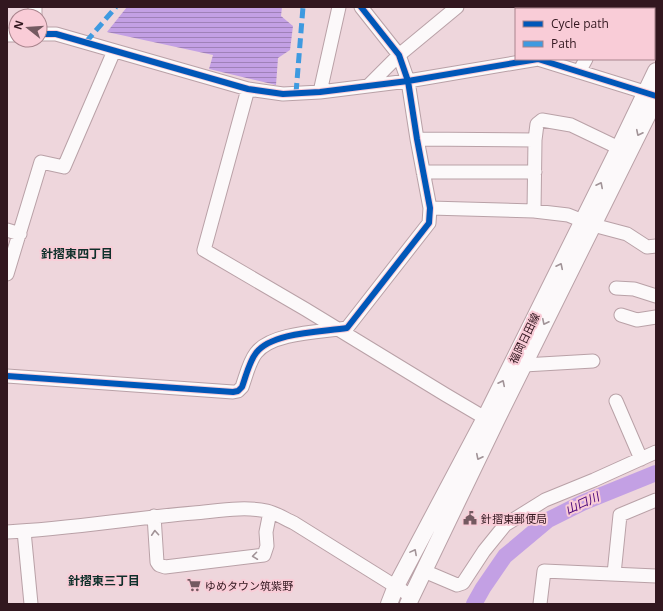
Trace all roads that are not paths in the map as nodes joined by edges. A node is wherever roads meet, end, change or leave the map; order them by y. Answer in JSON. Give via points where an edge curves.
{"nodes":[{"id":1,"x":339,"y":7,"type":"edge"},
{"id":2,"x":361,"y":7,"type":"edge"},
{"id":3,"x":457,"y":7,"type":"edge"},
{"id":4,"x":48,"y":34,"type":"edge"},
{"id":5,"x":114,"y":51,"type":"junction"},
{"id":6,"x":398,"y":55,"type":"junction"},
{"id":7,"x":534,"y":60,"type":"edge"},
{"id":8,"x":541,"y":60,"type":"edge"},
{"id":9,"x":585,"y":60,"type":"edge"},
{"id":10,"x":656,"y":71,"type":"edge"},
{"id":11,"x":579,"y":72,"type":"junction"},
{"id":12,"x":408,"y":81,"type":"junction"},
{"id":13,"x":369,"y":85,"type":"junction"},
{"id":14,"x":248,"y":89,"type":"junction"},
{"id":15,"x":320,"y":92,"type":"junction"},
{"id":16,"x":652,"y":95,"type":"edge"},
{"id":17,"x":417,"y":139,"type":"junction"},
{"id":18,"x":535,"y":140,"type":"junction"},
{"id":19,"x":619,"y":148,"type":"junction"},
{"id":20,"x":423,"y":172,"type":"junction"},
{"id":21,"x":535,"y":172,"type":"junction"},
{"id":22,"x":430,"y":208,"type":"junction"},
{"id":23,"x":534,"y":211,"type":"junction"},
{"id":24,"x":588,"y":222,"type":"junction"},
{"id":25,"x":13,"y":232,"type":"edge"},
{"id":26,"x":656,"y":246,"type":"edge"},
{"id":27,"x":7,"y":274,"type":"edge"},
{"id":28,"x":616,"y":288,"type":"dead end"},
{"id":29,"x":656,"y":296,"type":"edge"},
{"id":30,"x":620,"y":316,"type":"dead end"},
{"id":31,"x":656,"y":317,"type":"edge"},
{"id":32,"x":339,"y":330,"type":"junction"},
{"id":33,"x":593,"y":361,"type":"dead end"},
{"id":34,"x":519,"y":363,"type":"junction"},
{"id":35,"x":7,"y":376,"type":"edge"},
{"id":36,"x":616,"y":402,"type":"dead end"},
{"id":37,"x":490,"y":419,"type":"junction"},
{"id":38,"x":656,"y":452,"type":"edge"},
{"id":39,"x":641,"y":459,"type":"junction"},
{"id":40,"x":656,"y":500,"type":"edge"},
{"id":41,"x":270,"y":512,"type":"junction"},
{"id":42,"x":154,"y":516,"type":"junction"},
{"id":43,"x":7,"y":532,"type":"edge"},
{"id":44,"x":24,"y":532,"type":"junction"},
{"id":45,"x":424,"y":571,"type":"junction"},
{"id":46,"x":614,"y":574,"type":"junction"},
{"id":47,"x":656,"y":576,"type":"edge"},
{"id":48,"x":396,"y":586,"type":"junction"},
{"id":49,"x":410,"y":600,"type":"edge"},
{"id":50,"x":31,"y":604,"type":"edge"},
{"id":51,"x":389,"y":604,"type":"edge"},
{"id":52,"x":540,"y":604,"type":"edge"}],
"edges":[{"from":1,"to":15,"type":"street"},
{"from":2,"to":6,"type":"street"},
{"from":3,"to":6,"type":"street"},
{"from":4,"to":5,"type":"street"},
{"from":5,"to":14,"type":"street"},
{"from":5,"to":25,"type":"street","via":[[64,167],[41,162]]},
{"from":6,"to":12,"type":"street"},
{"from":6,"to":13,"type":"street"},
{"from":7,"to":12,"type":"street"},
{"from":8,"to":11,"type":"street"},
{"from":9,"to":11,"type":"street"},
{"from":10,"to":16,"type":"main road","name":"福岡日田線"},
{"from":11,"to":16,"type":"street"},
{"from":12,"to":13,"type":"street"},
{"from":12,"to":17,"type":"street"},
{"from":13,"to":15,"type":"street"},
{"from":14,"to":15,"type":"street","via":[[283,94]]},
{"from":14,"to":32,"type":"street","via":[[204,250]]},
{"from":16,"to":19,"type":"main road","name":"福岡日田線"},
{"from":16,"to":24,"type":"main road","name":"福岡日田線","one_way":true},
{"from":17,"to":18,"type":"street"},
{"from":17,"to":20,"type":"street"},
{"from":18,"to":19,"type":"street","via":[[537,124],[542,120],[571,125]]},
{"from":18,"to":21,"type":"street"},
{"from":24,"to":19,"type":"main road","name":"福岡日田線","one_way":true},
{"from":20,"to":21,"type":"street"},
{"from":20,"to":22,"type":"street"},
{"from":21,"to":23,"type":"street"},
{"from":22,"to":23,"type":"street"},
{"from":22,"to":32,"type":"street","via":[[429,222],[347,328]]},
{"from":23,"to":24,"type":"street","via":[[568,215]]},
{"from":24,"to":26,"type":"street","via":[[627,234],[647,247]]},
{"from":24,"to":34,"type":"main road","name":"福岡日田線"},
{"from":25,"to":27,"type":"street"},
{"from":28,"to":29,"type":"street","via":[[634,289]]},
{"from":30,"to":31,"type":"street","via":[[637,320]]},
{"from":32,"to":35,"type":"street","via":[[282,337],[271,341],[253,357],[242,387],[233,392]]},
{"from":32,"to":37,"type":"street"},
{"from":33,"to":34,"type":"street"},
{"from":34,"to":37,"type":"main road","name":"福岡日田線"},
{"from":36,"to":39,"type":"street"},
{"from":37,"to":45,"type":"main road","name":"福岡日田線","one_way":true},
{"from":48,"to":37,"type":"main road","name":"福岡日田線","one_way":true},
{"from":38,"to":39,"type":"street"},
{"from":39,"to":45,"type":"street","via":[[545,500],[505,525],[463,583],[457,585]]},
{"from":40,"to":46,"type":"street","via":[[620,515]]},
{"from":41,"to":42,"type":"street","via":[[248,509]]},
{"from":41,"to":42,"type":"street","one_way":true,"via":[[266,532],[267,546],[262,556],[164,566],[158,565],[157,562]]},
{"from":41,"to":48,"type":"street","via":[[294,523]]},
{"from":42,"to":44,"type":"street"},
{"from":43,"to":44,"type":"street"},
{"from":44,"to":50,"type":"street"},
{"from":45,"to":49,"type":"main road","name":"福岡日田線"},
{"from":46,"to":47,"type":"street"},
{"from":46,"to":52,"type":"street","via":[[544,571]]},
{"from":48,"to":49,"type":"street"},
{"from":48,"to":51,"type":"main road","name":"福岡日田線"}]}
